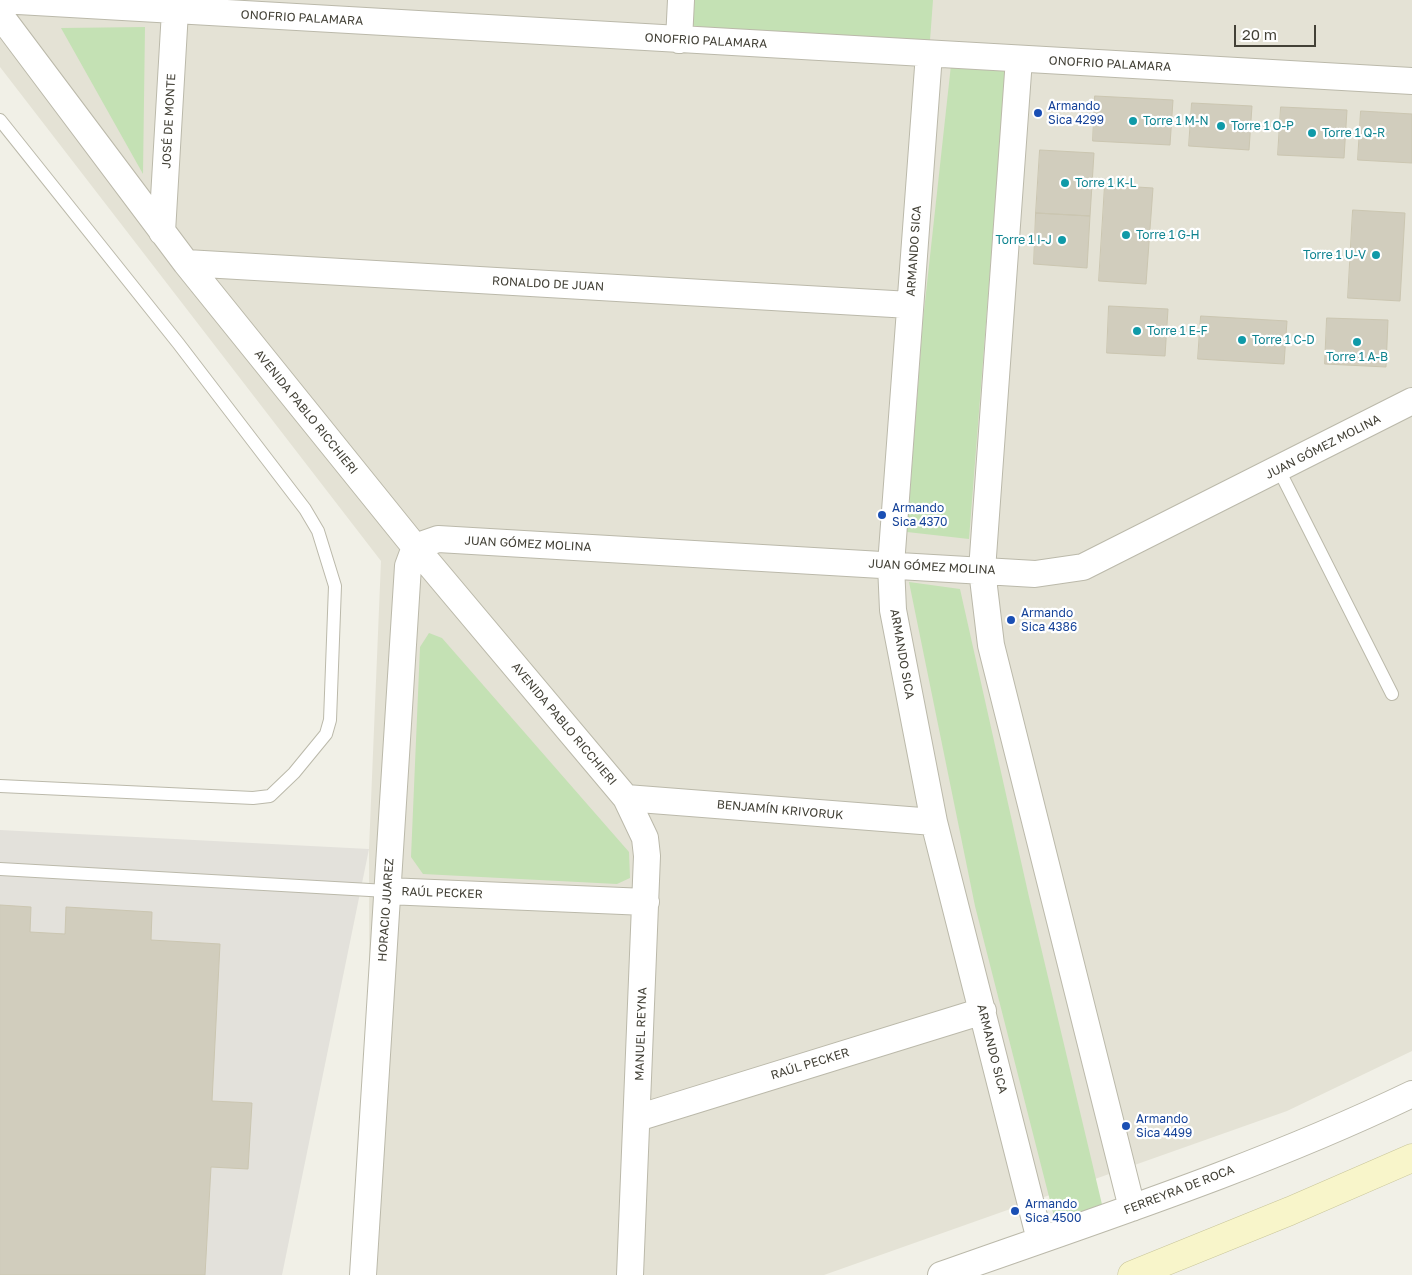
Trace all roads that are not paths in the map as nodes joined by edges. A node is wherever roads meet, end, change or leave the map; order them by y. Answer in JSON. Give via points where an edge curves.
{"nodes":[{"id":1,"x":0,"y":0,"type":"edge"},
{"id":2,"x":681,"y":0,"type":"edge"},
{"id":3,"x":175,"y":10,"type":"junction"},
{"id":4,"x":0,"y":15,"type":"edge"},
{"id":5,"x":679,"y":40,"type":"junction"},
{"id":6,"x":929,"y":54,"type":"junction"},
{"id":7,"x":1019,"y":59,"type":"junction"},
{"id":8,"x":1412,"y":81,"type":"edge"},
{"id":9,"x":0,"y":120,"type":"edge"},
{"id":10,"x":162,"y":232,"type":"junction"},
{"id":11,"x":186,"y":263,"type":"junction"},
{"id":12,"x":910,"y":305,"type":"junction"},
{"id":13,"x":1412,"y":402,"type":"edge"},
{"id":14,"x":1279,"y":470,"type":"junction"},
{"id":15,"x":415,"y":547,"type":"junction"},
{"id":16,"x":891,"y":565,"type":"junction"},
{"id":17,"x":982,"y":570,"type":"junction"},
{"id":18,"x":1392,"y":694,"type":"dead end"},
{"id":19,"x":0,"y":786,"type":"edge"},
{"id":20,"x":626,"y":798,"type":"junction"},
{"id":21,"x":934,"y":822,"type":"junction"},
{"id":22,"x":0,"y":869,"type":"edge"},
{"id":23,"x":387,"y":891,"type":"junction"},
{"id":24,"x":646,"y":902,"type":"junction"},
{"id":25,"x":983,"y":1010,"type":"junction"},
{"id":26,"x":1412,"y":1094,"type":"edge"},
{"id":27,"x":637,"y":1118,"type":"junction"},
{"id":28,"x":1412,"y":1158,"type":"edge"},
{"id":29,"x":1132,"y":1208,"type":"junction"},
{"id":30,"x":1040,"y":1240,"type":"junction"},
{"id":31,"x":363,"y":1275,"type":"edge"},
{"id":32,"x":630,"y":1275,"type":"edge"},
{"id":33,"x":941,"y":1275,"type":"edge"},
{"id":34,"x":1132,"y":1275,"type":"edge"}],
"edges":[{"from":1,"to":3,"type":"street","name":"ONOFRIO PALAMARA"},
{"from":2,"to":5,"type":"street"},
{"from":3,"to":5,"type":"street","name":"ONOFRIO PALAMARA"},
{"from":3,"to":10,"type":"street","name":"JOSÉ DE MONTE"},
{"from":4,"to":10,"type":"street","name":"AVENIDA PABLO RICCHIERI"},
{"from":5,"to":6,"type":"street","name":"ONOFRIO PALAMARA"},
{"from":6,"to":7,"type":"street","name":"ONOFRIO PALAMARA"},
{"from":6,"to":12,"type":"street","name":"ARMANDO SICA"},
{"from":7,"to":8,"type":"street","name":"ONOFRIO PALAMARA"},
{"from":7,"to":17,"type":"street"},
{"from":9,"to":19,"type":"lane","via":[[305,509],[318,531],[336,586],[330,720],[326,734],[270,796],[253,798]]},
{"from":10,"to":11,"type":"street","name":"AVENIDA PABLO RICCHIERI"},
{"from":11,"to":12,"type":"street","name":"RONALDO DE JUAN"},
{"from":11,"to":15,"type":"street","name":"AVENIDA PABLO RICCHIERI"},
{"from":12,"to":16,"type":"street","name":"ARMANDO SICA"},
{"from":13,"to":14,"type":"street","name":"JUAN GÓMEZ MOLINA"},
{"from":14,"to":17,"type":"street","name":"JUAN GÓMEZ MOLINA","via":[[1083,567],[1035,574]]},
{"from":14,"to":18,"type":"lane"},
{"from":15,"to":16,"type":"street","name":"JUAN GÓMEZ MOLINA","via":[[438,539]]},
{"from":15,"to":20,"type":"street","name":"AVENIDA PABLO RICCHIERI"},
{"from":15,"to":23,"type":"street","name":"HORACIO JUAREZ","via":[[408,566]]},
{"from":16,"to":17,"type":"street","name":"JUAN GÓMEZ MOLINA"},
{"from":16,"to":21,"type":"street","name":"ARMANDO SICA","via":[[893,610]]},
{"from":17,"to":29,"type":"street","via":[[991,644]]},
{"from":20,"to":21,"type":"street","name":"BENJAMÍN KRIVORUK"},
{"from":20,"to":24,"type":"street","name":"MANUEL REYNA","via":[[645,838]]},
{"from":21,"to":25,"type":"street","name":"ARMANDO SICA"},
{"from":22,"to":23,"type":"lane"},
{"from":23,"to":24,"type":"street","name":"RAÚL PECKER"},
{"from":23,"to":31,"type":"street","name":"HORACIO JUAREZ"},
{"from":24,"to":27,"type":"street","name":"MANUEL REYNA"},
{"from":25,"to":27,"type":"street","name":"RAÚL PECKER"},
{"from":25,"to":30,"type":"street","name":"ARMANDO SICA"},
{"from":26,"to":29,"type":"street","name":"FERREYRA DE ROCA","via":[[1310,1140]]},
{"from":27,"to":32,"type":"street","name":"MANUEL REYNA"},
{"from":28,"to":34,"type":"street"},
{"from":29,"to":30,"type":"street","name":"FERREYRA DE ROCA"},
{"from":30,"to":33,"type":"street","name":"FERREYRA DE ROCA"}]}
